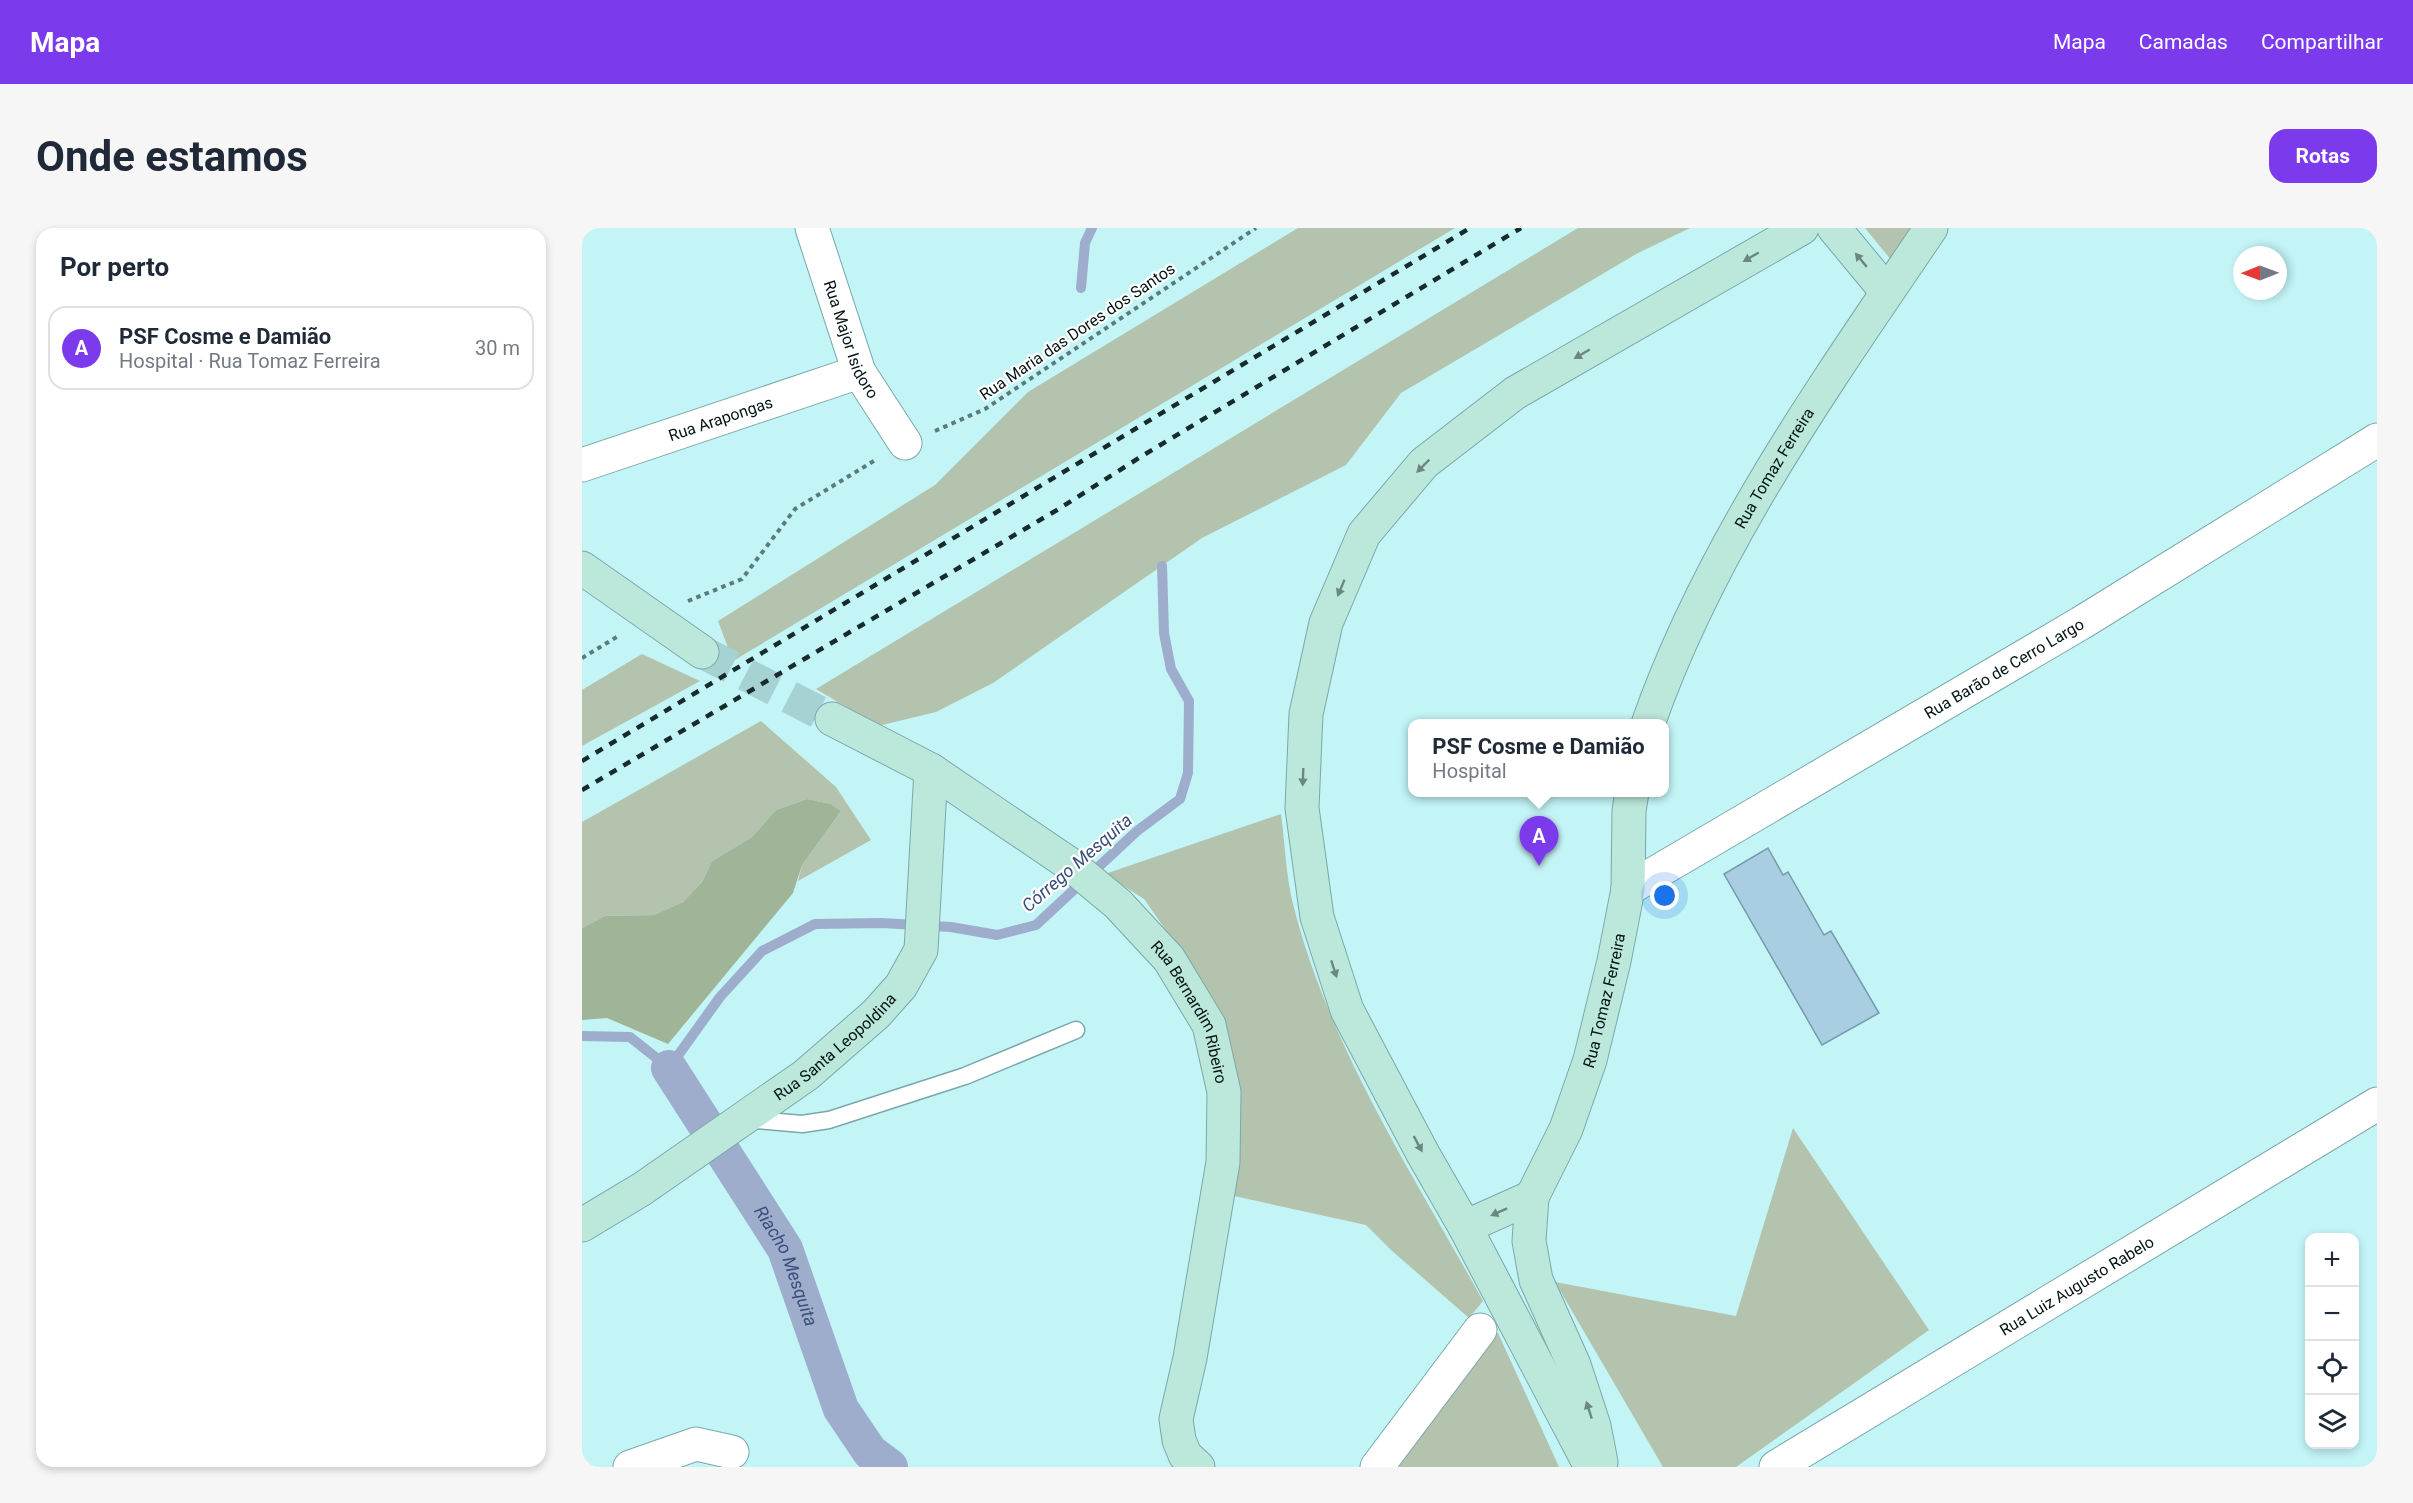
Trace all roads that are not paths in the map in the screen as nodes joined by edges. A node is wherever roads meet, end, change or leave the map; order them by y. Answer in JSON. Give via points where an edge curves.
{"nodes":[{"id":1,"x":812,"y":228,"type":"edge"},
{"id":2,"x":1802,"y":228,"type":"edge"},
{"id":3,"x":1834,"y":228,"type":"edge"},
{"id":4,"x":1931,"y":228,"type":"edge"},
{"id":5,"x":1887,"y":292,"type":"junction"},
{"id":6,"x":859,"y":372,"type":"junction"},
{"id":7,"x":2377,"y":440,"type":"edge"},
{"id":8,"x":905,"y":443,"type":"road end"},
{"id":9,"x":582,"y":465,"type":"edge"},
{"id":10,"x":582,"y":568,"type":"edge"},
{"id":11,"x":702,"y":652,"type":"tunnel mouth"},
{"id":12,"x":832,"y":719,"type":"tunnel mouth"},
{"id":13,"x":1649,"y":719,"type":"edge"},
{"id":14,"x":931,"y":770,"type":"junction"},
{"id":15,"x":1631,"y":797,"type":"edge"},
{"id":16,"x":1628,"y":889,"type":"junction"},
{"id":17,"x":1076,"y":1030,"type":"dead end"},
{"id":18,"x":2377,"y":1104,"type":"edge"},
{"id":19,"x":737,"y":1121,"type":"junction"},
{"id":20,"x":1532,"y":1197,"type":"junction"},
{"id":21,"x":582,"y":1225,"type":"edge"},
{"id":22,"x":1465,"y":1227,"type":"junction"},
{"id":23,"x":1480,"y":1329,"type":"dead end"},
{"id":24,"x":732,"y":1452,"type":"dead end"},
{"id":25,"x":630,"y":1467,"type":"edge"},
{"id":26,"x":1198,"y":1467,"type":"edge"},
{"id":27,"x":1377,"y":1467,"type":"edge"},
{"id":28,"x":1591,"y":1467,"type":"edge"},
{"id":29,"x":1602,"y":1467,"type":"edge"},
{"id":30,"x":1776,"y":1467,"type":"edge"}],
"edges":[{"from":1,"to":6,"type":"street","name":"Rua Major Isidoro"},
{"from":2,"to":22,"type":"street","one_way":true,"via":[[1515,393],[1424,464],[1364,534],[1326,623],[1306,714],[1302,808],[1317,917],[1347,1010]]},
{"from":5,"to":3,"type":"street","one_way":true},
{"from":4,"to":5,"type":"street","name":"Rua Tomaz Ferreira"},
{"from":5,"to":13,"type":"street","name":"Rua Tomaz Ferreira","via":[[1803,420],[1704,590]]},
{"from":6,"to":8,"type":"street","name":"Rua Major Isidoro"},
{"from":6,"to":9,"type":"street","name":"Rua Arapongas"},
{"from":7,"to":16,"type":"street","name":"Rua Barão de Cerro Largo","via":[[2081,622]]},
{"from":10,"to":11,"type":"street"},
{"from":12,"to":14,"type":"street","name":"Rua Bernardim Ribeiro"},
{"from":14,"to":19,"type":"street","name":"Rua Santa Leopoldina","via":[[921,950],[901,986],[876,1014],[806,1075]]},
{"from":14,"to":26,"type":"street","name":"Rua Bernardim Ribeiro","via":[[1071,865],[1118,904],[1169,959],[1209,1025],[1224,1092],[1223,1162],[1176,1419],[1185,1455]]},
{"from":15,"to":16,"type":"street","name":"Rua Tomaz Ferreira"},
{"from":16,"to":20,"type":"street","name":"Rua Tomaz Ferreira","via":[[1590,1060],[1566,1129]]},
{"from":17,"to":19,"type":"lane","via":[[965,1076],[829,1120],[802,1124]]},
{"from":18,"to":30,"type":"street","name":"Rua Luiz Augusto Rabelo"},
{"from":19,"to":21,"type":"street","name":"Rua Santa Leopoldina","via":[[698,1151]]},
{"from":20,"to":22,"type":"street","one_way":true},
{"from":29,"to":20,"type":"street","name":"Rua Tomaz Ferreira","one_way":true,"via":[[1594,1426],[1574,1365],[1536,1280],[1529,1241]]},
{"from":22,"to":28,"type":"street"},
{"from":23,"to":27,"type":"street"},
{"from":24,"to":25,"type":"street","via":[[696,1444]]}]}
